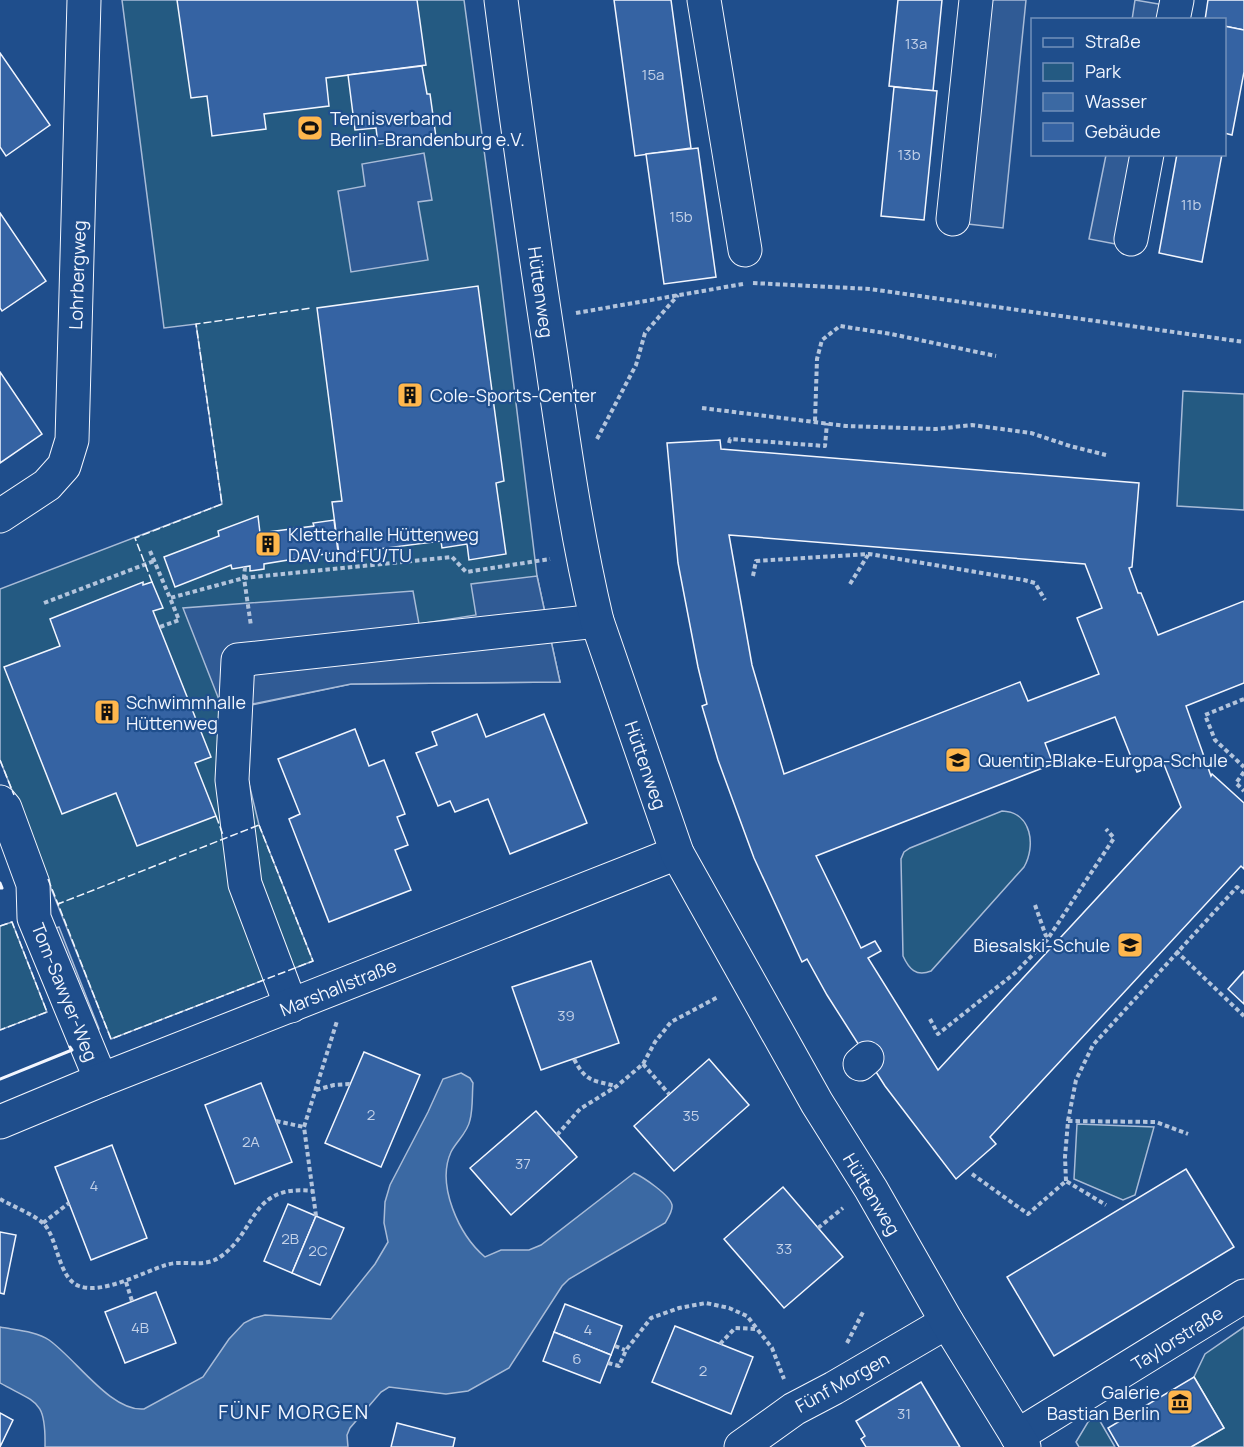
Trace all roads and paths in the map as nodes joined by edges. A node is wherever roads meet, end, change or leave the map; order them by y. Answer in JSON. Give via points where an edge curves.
{"nodes":[{"id":1,"x":84,"y":0,"type":"edge"},
{"id":2,"x":501,"y":0,"type":"edge"},
{"id":3,"x":704,"y":0,"type":"edge"},
{"id":4,"x":976,"y":0,"type":"edge"},
{"id":5,"x":1177,"y":0,"type":"edge"},
{"id":6,"x":1173,"y":18,"type":"edge"},
{"id":7,"x":1147,"y":156,"type":"edge"},
{"id":8,"x":953,"y":219,"type":"dead end"},
{"id":9,"x":1131,"y":239,"type":"dead end"},
{"id":10,"x":745,"y":250,"type":"dead end"},
{"id":11,"x":679,"y":295,"type":"junction"},
{"id":12,"x":575,"y":313,"type":"dead end"},
{"id":13,"x":1244,"y":342,"type":"edge"},
{"id":14,"x":996,"y":356,"type":"dead end"},
{"id":15,"x":702,"y":408,"type":"dead end"},
{"id":16,"x":815,"y":421,"type":"junction"},
{"id":17,"x":827,"y":423,"type":"junction"},
{"id":18,"x":729,"y":443,"type":"dead end"},
{"id":19,"x":594,"y":444,"type":"dead end"},
{"id":20,"x":1106,"y":455,"type":"dead end"},
{"id":21,"x":0,"y":516,"type":"edge"},
{"id":22,"x":150,"y":551,"type":"dead end"},
{"id":23,"x":869,"y":554,"type":"junction"},
{"id":24,"x":550,"y":559,"type":"dead end"},
{"id":25,"x":154,"y":561,"type":"junction"},
{"id":26,"x":245,"y":567,"type":"dead end"},
{"id":27,"x":753,"y":576,"type":"dead end"},
{"id":28,"x":244,"y":578,"type":"junction"},
{"id":29,"x":850,"y":584,"type":"dead end"},
{"id":30,"x":170,"y":598,"type":"junction"},
{"id":31,"x":1045,"y":600,"type":"dead end"},
{"id":32,"x":44,"y":603,"type":"dead end"},
{"id":33,"x":597,"y":621,"type":"junction"},
{"id":34,"x":160,"y":627,"type":"dead end"},
{"id":35,"x":256,"y":659,"type":"junction"},
{"id":36,"x":1244,"y":699,"type":"edge"},
{"id":37,"x":1244,"y":767,"type":"edge"},
{"id":38,"x":1244,"y":772,"type":"edge"},
{"id":39,"x":1244,"y":791,"type":"edge"},
{"id":40,"x":0,"y":802,"type":"edge"},
{"id":41,"x":1106,"y":829,"type":"dead end"},
{"id":42,"x":677,"y":853,"type":"junction"},
{"id":43,"x":1244,"y":893,"type":"edge"},
{"id":44,"x":1035,"y":905,"type":"dead end"},
{"id":45,"x":1047,"y":940,"type":"junction"},
{"id":46,"x":1176,"y":951,"type":"junction"},
{"id":47,"x":717,"y":997,"type":"dead end"},
{"id":48,"x":291,"y":1006,"type":"junction"},
{"id":49,"x":1244,"y":1016,"type":"edge"},
{"id":50,"x":338,"y":1019,"type":"dead end"},
{"id":51,"x":930,"y":1019,"type":"dead end"},
{"id":52,"x":574,"y":1059,"type":"dead end"},
{"id":53,"x":642,"y":1064,"type":"junction"},
{"id":54,"x":101,"y":1080,"type":"junction"},
{"id":55,"x":350,"y":1084,"type":"dead end"},
{"id":56,"x":617,"y":1086,"type":"junction"},
{"id":57,"x":315,"y":1091,"type":"junction"},
{"id":58,"x":669,"y":1094,"type":"dead end"},
{"id":59,"x":276,"y":1121,"type":"dead end"},
{"id":60,"x":1068,"y":1121,"type":"junction"},
{"id":61,"x":0,"y":1122,"type":"edge"},
{"id":62,"x":304,"y":1127,"type":"junction"},
{"id":63,"x":557,"y":1134,"type":"dead end"},
{"id":64,"x":1188,"y":1134,"type":"dead end"},
{"id":65,"x":972,"y":1174,"type":"dead end"},
{"id":66,"x":1066,"y":1181,"type":"junction"},
{"id":67,"x":313,"y":1191,"type":"junction"},
{"id":68,"x":0,"y":1199,"type":"edge"},
{"id":69,"x":69,"y":1203,"type":"dead end"},
{"id":70,"x":1106,"y":1205,"type":"dead end"},
{"id":71,"x":843,"y":1208,"type":"dead end"},
{"id":72,"x":316,"y":1216,"type":"dead end"},
{"id":73,"x":43,"y":1223,"type":"junction"},
{"id":74,"x":818,"y":1228,"type":"dead end"},
{"id":75,"x":126,"y":1282,"type":"junction"},
{"id":76,"x":1244,"y":1296,"type":"edge"},
{"id":77,"x":132,"y":1301,"type":"dead end"},
{"id":78,"x":947,"y":1322,"type":"junction"},
{"id":79,"x":757,"y":1329,"type":"junction"},
{"id":80,"x":720,"y":1344,"type":"dead end"},
{"id":81,"x":615,"y":1346,"type":"dead end"},
{"id":82,"x":626,"y":1350,"type":"junction"},
{"id":83,"x":608,"y":1363,"type":"dead end"},
{"id":84,"x":794,"y":1408,"type":"junction"},
{"id":85,"x":1021,"y":1442,"type":"edge"},
{"id":86,"x":741,"y":1447,"type":"edge"}],
"edges":[{"from":1,"to":21,"type":"main road","name":"Lohrbergweg","via":[[72,440],[64,466],[47,485]]},
{"from":2,"to":33,"type":"main road","name":"Hüttenweg","via":[[570,489]]},
{"from":3,"to":10,"type":"main road"},
{"from":4,"to":8,"type":"main road"},
{"from":5,"to":6,"type":"main road"},
{"from":7,"to":9,"type":"main road"},
{"from":11,"to":12,"type":"path"},
{"from":11,"to":13,"type":"path","via":[[747,283],[870,289]]},
{"from":11,"to":19,"type":"path","via":[[645,333],[636,365]]},
{"from":14,"to":16,"type":"path","via":[[840,326],[822,340],[817,359]]},
{"from":15,"to":16,"type":"path"},
{"from":16,"to":17,"type":"path"},
{"from":17,"to":18,"type":"path","via":[[825,446],[730,439]]},
{"from":17,"to":20,"type":"path","via":[[936,429],[972,425],[1031,433]]},
{"from":22,"to":25,"type":"path"},
{"from":23,"to":27,"type":"path","via":[[756,561]]},
{"from":23,"to":29,"type":"path"},
{"from":23,"to":31,"type":"path","via":[[1024,579],[1035,583]]},
{"from":24,"to":28,"type":"path","via":[[466,572],[452,557]]},
{"from":25,"to":30,"type":"path"},
{"from":25,"to":32,"type":"path"},
{"from":26,"to":28,"type":"path"},
{"from":28,"to":30,"type":"path"},
{"from":28,"to":35,"type":"path"},
{"from":30,"to":34,"type":"path","via":[[179,620]]},
{"from":33,"to":35,"type":"main road"},
{"from":33,"to":42,"type":"main road","name":"Hüttenweg"},
{"from":35,"to":48,"type":"main road","via":[[238,660],[232,780],[245,884]]},
{"from":36,"to":37,"type":"path","via":[[1205,715],[1215,740]]},
{"from":38,"to":39,"type":"path","via":[[1236,783]]},
{"from":40,"to":54,"type":"main road","name":"Tom-Sawyer-Weg","via":[[33,884],[34,918]]},
{"from":41,"to":45,"type":"path","via":[[1114,838]]},
{"from":42,"to":48,"type":"main road","name":"Marshallstraße"},
{"from":42,"to":78,"type":"main road","name":"Hüttenweg","via":[[817,1103]]},
{"from":43,"to":46,"type":"path","via":[[1237,887]]},
{"from":44,"to":45,"type":"path"},
{"from":45,"to":51,"type":"path","via":[[1015,973],[938,1034]]},
{"from":46,"to":49,"type":"path"},
{"from":46,"to":60,"type":"path","via":[[1093,1045],[1076,1080]]},
{"from":47,"to":53,"type":"path","via":[[671,1022]]},
{"from":48,"to":54,"type":"main road","name":"Marshallstraße"},
{"from":50,"to":57,"type":"path"},
{"from":52,"to":56,"type":"path","via":[[582,1074]]},
{"from":53,"to":56,"type":"path"},
{"from":53,"to":58,"type":"path"},
{"from":54,"to":61,"type":"main road","name":"Marshallstraße"},
{"from":55,"to":57,"type":"path"},
{"from":56,"to":63,"type":"path","via":[[580,1109]]},
{"from":57,"to":62,"type":"path"},
{"from":59,"to":62,"type":"path"},
{"from":60,"to":64,"type":"path","via":[[1156,1122]]},
{"from":60,"to":66,"type":"path"},
{"from":62,"to":67,"type":"path"},
{"from":65,"to":66,"type":"path","via":[[1028,1214]]},
{"from":66,"to":70,"type":"path"},
{"from":67,"to":72,"type":"path"},
{"from":67,"to":75,"type":"path","via":[[296,1189],[275,1195],[257,1210],[232,1247],[218,1258],[202,1264],[169,1264]]},
{"from":68,"to":73,"type":"path"},
{"from":69,"to":73,"type":"path"},
{"from":71,"to":74,"type":"path"},
{"from":73,"to":75,"type":"path","via":[[68,1277],[78,1286],[91,1288]]},
{"from":75,"to":77,"type":"path"},
{"from":76,"to":85,"type":"main road","name":"Taylorstraße"},
{"from":78,"to":84,"type":"main road","name":"Fünf Morgen"},
{"from":78,"to":85,"type":"main road","name":"Hüttenweg"},
{"from":79,"to":80,"type":"path","via":[[735,1328]]},
{"from":79,"to":82,"type":"path","via":[[747,1316],[706,1303],[651,1318]]},
{"from":79,"to":84,"type":"path","via":[[772,1348]]},
{"from":81,"to":82,"type":"path"},
{"from":82,"to":83,"type":"path","via":[[619,1366]]},
{"from":84,"to":86,"type":"main road","name":"Fünf Morgen"}]}
